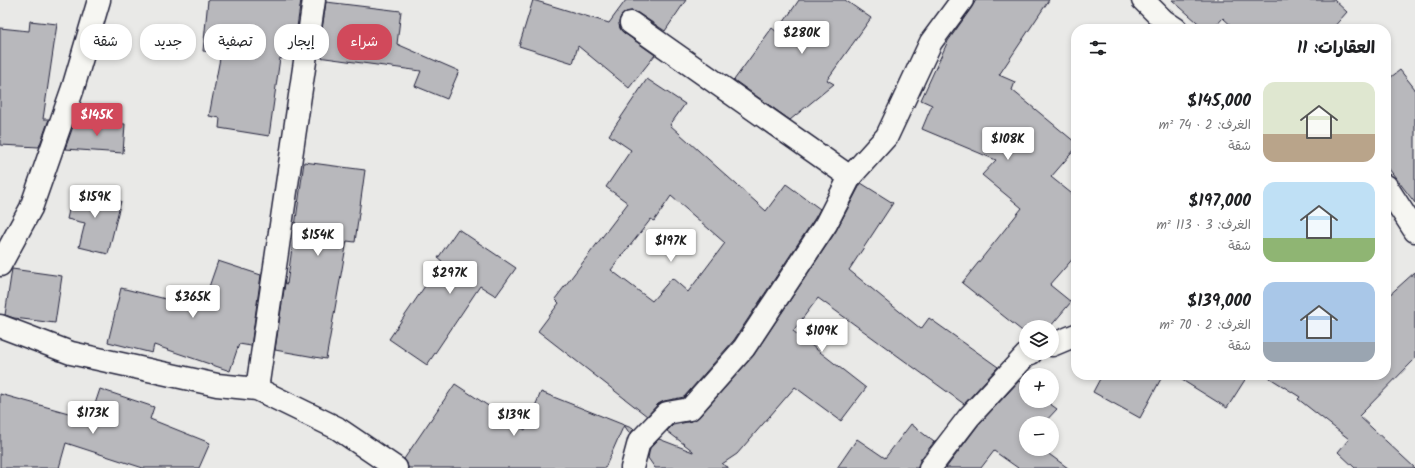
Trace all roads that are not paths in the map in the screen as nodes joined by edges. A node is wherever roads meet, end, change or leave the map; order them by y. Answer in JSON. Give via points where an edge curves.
{"nodes":[{"id":1,"x":99,"y":0,"type":"edge"},
{"id":2,"x":314,"y":0,"type":"edge"},
{"id":3,"x":962,"y":0,"type":"edge"},
{"id":4,"x":1142,"y":0,"type":"edge"},
{"id":5,"x":631,"y":23,"type":"dead end"},
{"id":6,"x":1168,"y":24,"type":"edge"},
{"id":7,"x":850,"y":177,"type":"junction"},
{"id":8,"x":1391,"y":194,"type":"edge"},
{"id":9,"x":1415,"y":231,"type":"edge"},
{"id":10,"x":0,"y":265,"type":"edge"},
{"id":11,"x":0,"y":326,"type":"edge"},
{"id":12,"x":1071,"y":337,"type":"edge"},
{"id":13,"x":1059,"y":342,"type":"edge"},
{"id":14,"x":1021,"y":360,"type":"edge"},
{"id":15,"x":257,"y":389,"type":"junction"},
{"id":16,"x":396,"y":468,"type":"edge"},
{"id":17,"x":632,"y":468,"type":"edge"},
{"id":18,"x":930,"y":468,"type":"edge"}],
"edges":[{"from":1,"to":10,"type":"street","via":[[73,88],[31,208]]},
{"from":2,"to":15,"type":"street"},
{"from":3,"to":7,"type":"street","via":[[931,42],[887,136]]},
{"from":4,"to":6,"type":"street"},
{"from":5,"to":7,"type":"street"},
{"from":7,"to":17,"type":"street","via":[[826,224],[744,348],[690,409],[667,413],[639,442]]},
{"from":8,"to":9,"type":"street"},
{"from":11,"to":15,"type":"street","via":[[71,353],[217,385]]},
{"from":12,"to":13,"type":"street"},
{"from":14,"to":18,"type":"street","via":[[969,417]]},
{"from":15,"to":16,"type":"street","via":[[337,428]]}]}
